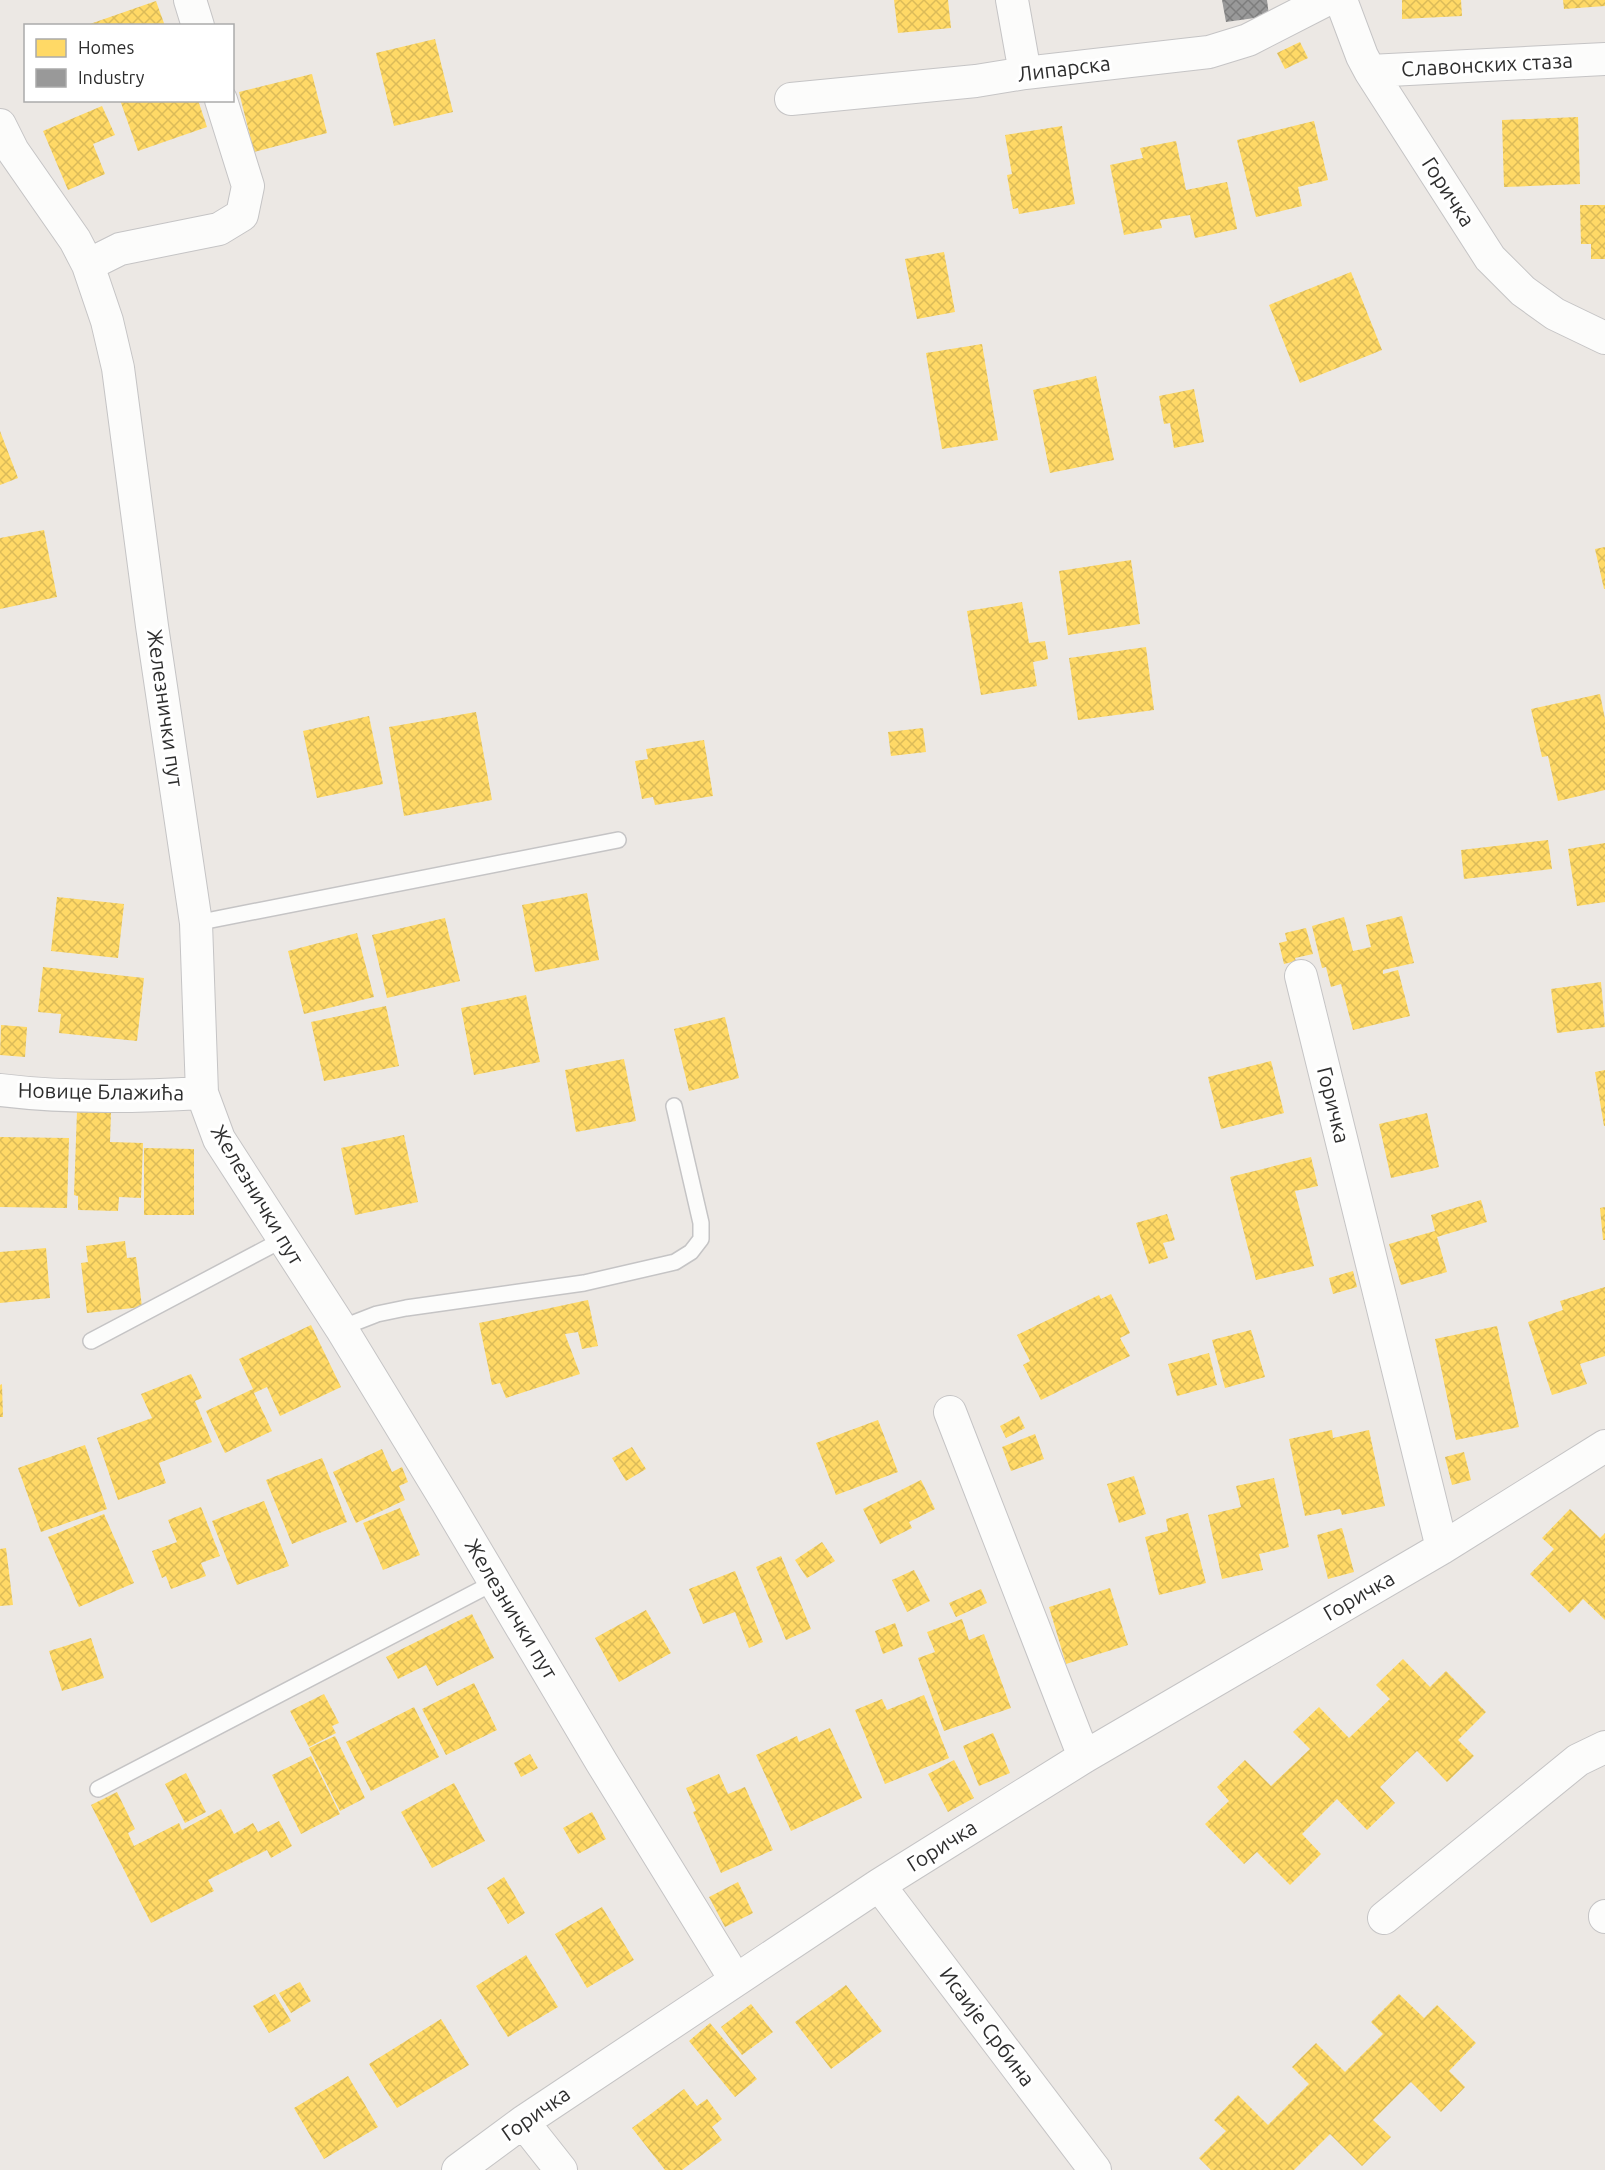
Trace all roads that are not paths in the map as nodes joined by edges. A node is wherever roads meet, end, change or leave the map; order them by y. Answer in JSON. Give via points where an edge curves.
{"nodes":[{"id":1,"x":190,"y":0,"type":"edge"},
{"id":2,"x":1012,"y":0,"type":"edge"},
{"id":3,"x":1326,"y":0,"type":"edge"},
{"id":4,"x":1341,"y":0,"type":"edge"},
{"id":5,"x":197,"y":24,"type":"edge"},
{"id":6,"x":1605,"y":59,"type":"edge"},
{"id":7,"x":1370,"y":71,"type":"junction"},
{"id":8,"x":1025,"y":73,"type":"junction"},
{"id":9,"x":791,"y":99,"type":"dead end"},
{"id":10,"x":222,"y":102,"type":"edge"},
{"id":11,"x":0,"y":125,"type":"edge"},
{"id":12,"x":88,"y":265,"type":"junction"},
{"id":13,"x":1605,"y":338,"type":"edge"},
{"id":14,"x":618,"y":840,"type":"dead end"},
{"id":15,"x":196,"y":923,"type":"junction"},
{"id":16,"x":1301,"y":976,"type":"dead end"},
{"id":17,"x":0,"y":1090,"type":"edge"},
{"id":18,"x":202,"y":1093,"type":"junction"},
{"id":19,"x":674,"y":1106,"type":"dead end"},
{"id":20,"x":282,"y":1240,"type":"junction"},
{"id":21,"x":340,"y":1328,"type":"junction"},
{"id":22,"x":91,"y":1341,"type":"dead end"},
{"id":23,"x":950,"y":1412,"type":"dead end"},
{"id":24,"x":1605,"y":1446,"type":"edge"},
{"id":25,"x":1442,"y":1548,"type":"junction"},
{"id":26,"x":495,"y":1582,"type":"junction"},
{"id":27,"x":1605,"y":1747,"type":"edge"},
{"id":28,"x":1084,"y":1757,"type":"junction"},
{"id":29,"x":98,"y":1789,"type":"dead end"},
{"id":30,"x":879,"y":1885,"type":"junction"},
{"id":31,"x":1384,"y":1918,"type":"dead end"},
{"id":32,"x":735,"y":1979,"type":"junction"},
{"id":33,"x":523,"y":2122,"type":"junction"},
{"id":34,"x":458,"y":2170,"type":"edge"},
{"id":35,"x":561,"y":2170,"type":"edge"},
{"id":36,"x":1095,"y":2170,"type":"edge"}],
"edges":[{"from":1,"to":5,"type":"street"},
{"from":2,"to":8,"type":"street"},
{"from":3,"to":8,"type":"street","name":"Липарска","via":[[1248,40],[1209,52]]},
{"from":4,"to":7,"type":"street","name":"Горичка"},
{"from":6,"to":7,"type":"street","name":"Славонских стаза"},
{"from":7,"to":13,"type":"street","name":"Горичка","via":[[1490,258],[1523,291],[1555,314]]},
{"from":8,"to":9,"type":"street","name":"Липарска"},
{"from":10,"to":12,"type":"street","via":[[248,186],[242,215],[219,229],[120,249]]},
{"from":11,"to":12,"type":"street","name":"Железнички пут"},
{"from":12,"to":15,"type":"street","name":"Железнички пут","via":[[118,368]]},
{"from":14,"to":15,"type":"lane"},
{"from":15,"to":18,"type":"street","name":"Железнички пут"},
{"from":16,"to":25,"type":"street","name":"Горичка"},
{"from":17,"to":18,"type":"street","name":"Новице Блажића"},
{"from":18,"to":20,"type":"street","name":"Железнички пут","via":[[219,1140]]},
{"from":19,"to":21,"type":"lane","via":[[701,1223],[701,1239],[691,1252],[675,1262],[584,1283],[406,1308]]},
{"from":20,"to":21,"type":"street","name":"Железнички пут"},
{"from":20,"to":22,"type":"lane"},
{"from":21,"to":26,"type":"street","name":"Железнички пут"},
{"from":23,"to":28,"type":"street"},
{"from":24,"to":25,"type":"street","name":"Горичка"},
{"from":25,"to":28,"type":"street","name":"Горичка"},
{"from":26,"to":29,"type":"lane"},
{"from":26,"to":32,"type":"street","name":"Железнички пут"},
{"from":27,"to":31,"type":"street","via":[[1578,1760]]},
{"from":28,"to":30,"type":"street","name":"Горичка"},
{"from":30,"to":32,"type":"street","name":"Горичка"},
{"from":30,"to":36,"type":"street","name":"Исаије Србина"},
{"from":32,"to":33,"type":"street","name":"Горичка"},
{"from":33,"to":34,"type":"street","name":"Горичка"},
{"from":33,"to":35,"type":"street"}]}
